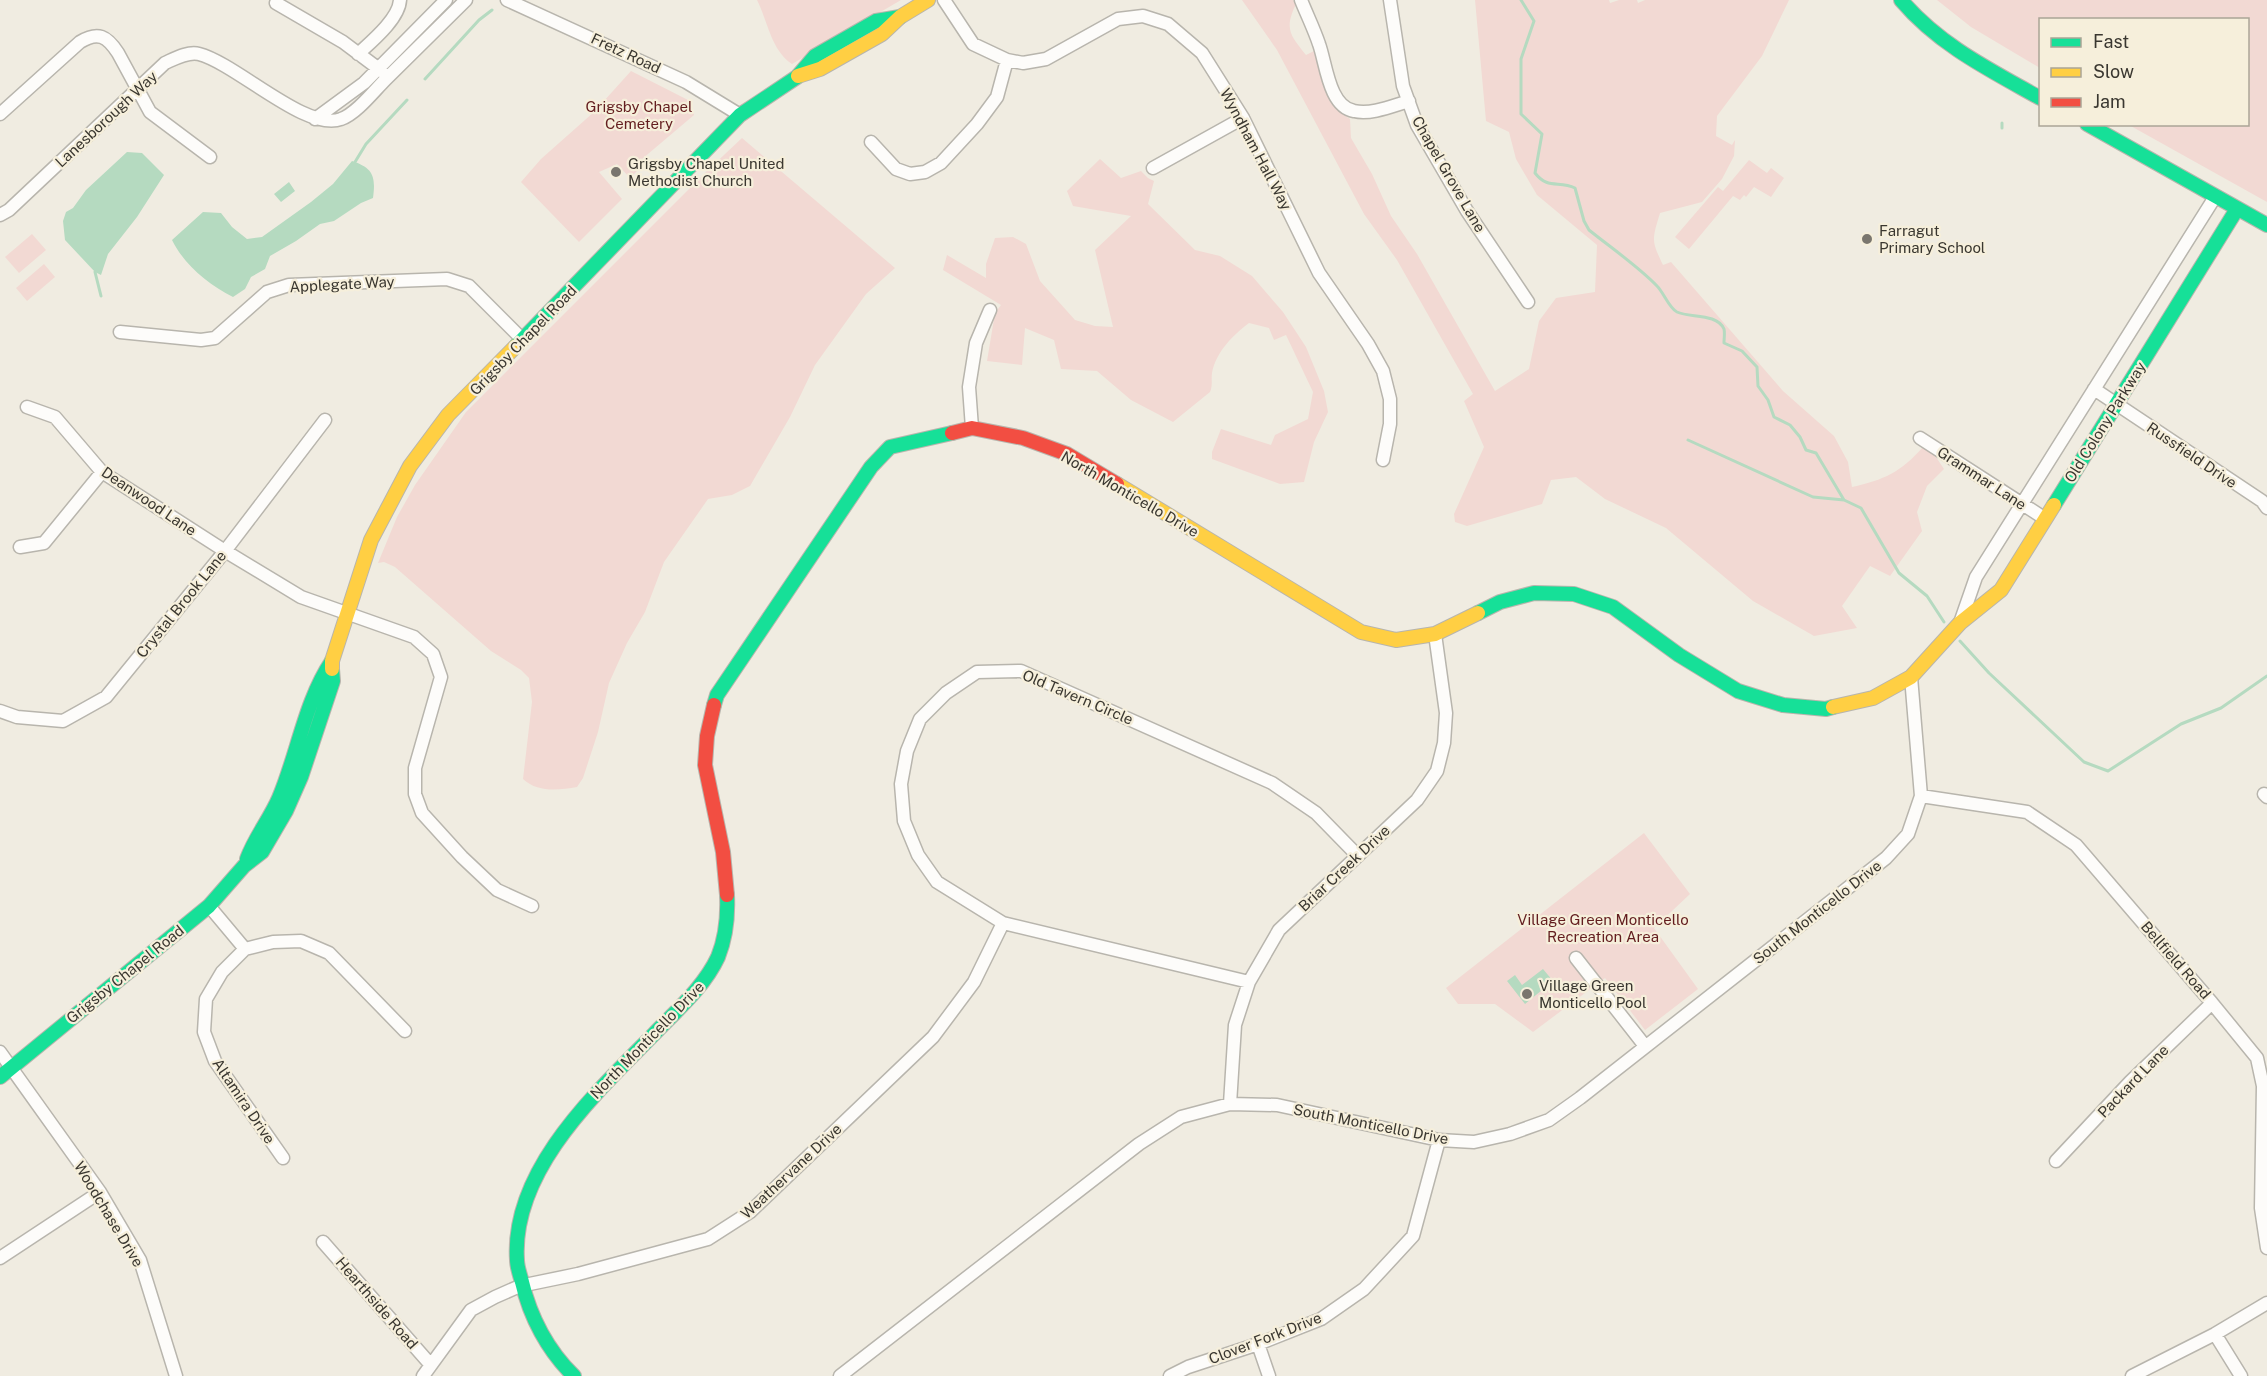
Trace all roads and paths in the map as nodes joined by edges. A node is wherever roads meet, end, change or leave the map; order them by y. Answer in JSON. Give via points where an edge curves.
{"nodes":[{"id":1,"x":400,"y":0,"type":"edge"},
{"id":2,"x":446,"y":0,"type":"edge"},
{"id":3,"x":466,"y":0,"type":"edge"},
{"id":4,"x":507,"y":0,"type":"edge"},
{"id":5,"x":928,"y":0,"type":"edge"},
{"id":6,"x":944,"y":0,"type":"edge"},
{"id":7,"x":1301,"y":0,"type":"edge"},
{"id":8,"x":1390,"y":0,"type":"edge"},
{"id":9,"x":1901,"y":0,"type":"edge"},
{"id":10,"x":276,"y":3,"type":"dead end"},
{"id":11,"x":424,"y":22,"type":"junction"},
{"id":12,"x":434,"y":31,"type":"junction"},
{"id":13,"x":358,"y":54,"type":"junction"},
{"id":14,"x":1007,"y":60,"type":"junction"},
{"id":15,"x":378,"y":70,"type":"junction"},
{"id":16,"x":390,"y":75,"type":"junction"},
{"id":17,"x":137,"y":89,"type":"junction"},
{"id":18,"x":2039,"y":97,"type":"edge"},
{"id":19,"x":1409,"y":101,"type":"junction"},
{"id":20,"x":0,"y":114,"type":"edge"},
{"id":21,"x":740,"y":115,"type":"junction"},
{"id":22,"x":1243,"y":118,"type":"junction"},
{"id":23,"x":315,"y":119,"type":"junction"},
{"id":24,"x":2091,"y":126,"type":"edge"},
{"id":25,"x":871,"y":142,"type":"dead end"},
{"id":26,"x":210,"y":157,"type":"dead end"},
{"id":27,"x":1153,"y":168,"type":"dead end"},
{"id":28,"x":2215,"y":197,"type":"junction"},
{"id":29,"x":2237,"y":209,"type":"junction"},
{"id":30,"x":0,"y":215,"type":"edge"},
{"id":31,"x":2267,"y":225,"type":"edge"},
{"id":32,"x":1528,"y":302,"type":"dead end"},
{"id":33,"x":990,"y":310,"type":"dead end"},
{"id":34,"x":120,"y":332,"type":"dead end"},
{"id":35,"x":523,"y":340,"type":"junction"},
{"id":36,"x":2094,"y":389,"type":"junction"},
{"id":37,"x":2116,"y":405,"type":"junction"},
{"id":38,"x":27,"y":407,"type":"dead end"},
{"id":39,"x":325,"y":420,"type":"dead end"},
{"id":40,"x":972,"y":428,"type":"junction"},
{"id":41,"x":1920,"y":438,"type":"dead end"},
{"id":42,"x":1383,"y":460,"type":"dead end"},
{"id":43,"x":102,"y":472,"type":"junction"},
{"id":44,"x":2023,"y":504,"type":"junction"},
{"id":45,"x":2267,"y":508,"type":"edge"},
{"id":46,"x":2044,"y":518,"type":"junction"},
{"id":47,"x":20,"y":547,"type":"dead end"},
{"id":48,"x":225,"y":551,"type":"junction"},
{"id":49,"x":347,"y":612,"type":"junction"},
{"id":50,"x":1959,"y":623,"type":"junction"},
{"id":51,"x":1435,"y":634,"type":"junction"},
{"id":52,"x":1911,"y":677,"type":"junction"},
{"id":53,"x":0,"y":711,"type":"edge"},
{"id":54,"x":1921,"y":796,"type":"junction"},
{"id":55,"x":1358,"y":856,"type":"junction"},
{"id":56,"x":209,"y":906,"type":"junction"},
{"id":57,"x":532,"y":906,"type":"dead end"},
{"id":58,"x":1003,"y":923,"type":"junction"},
{"id":59,"x":245,"y":949,"type":"junction"},
{"id":60,"x":1576,"y":958,"type":"dead end"},
{"id":61,"x":1249,"y":982,"type":"junction"},
{"id":62,"x":2212,"y":1003,"type":"junction"},
{"id":63,"x":405,"y":1031,"type":"dead end"},
{"id":64,"x":1645,"y":1047,"type":"junction"},
{"id":65,"x":0,"y":1052,"type":"edge"},
{"id":66,"x":12,"y":1067,"type":"junction"},
{"id":67,"x":0,"y":1077,"type":"edge"},
{"id":68,"x":1230,"y":1104,"type":"junction"},
{"id":69,"x":1439,"y":1140,"type":"junction"},
{"id":70,"x":283,"y":1158,"type":"dead end"},
{"id":71,"x":2056,"y":1161,"type":"dead end"},
{"id":72,"x":100,"y":1192,"type":"junction"},
{"id":73,"x":324,"y":1242,"type":"dead end"},
{"id":74,"x":2267,"y":1248,"type":"edge"},
{"id":75,"x":0,"y":1258,"type":"edge"},
{"id":76,"x":520,"y":1286,"type":"junction"},
{"id":77,"x":2267,"y":1303,"type":"edge"},
{"id":78,"x":2215,"y":1334,"type":"junction"},
{"id":79,"x":1258,"y":1344,"type":"junction"},
{"id":80,"x":430,"y":1365,"type":"junction"},
{"id":81,"x":176,"y":1376,"type":"edge"},
{"id":82,"x":423,"y":1376,"type":"edge"},
{"id":83,"x":574,"y":1376,"type":"edge"},
{"id":84,"x":840,"y":1376,"type":"edge"},
{"id":85,"x":1170,"y":1376,"type":"edge"},
{"id":86,"x":1269,"y":1376,"type":"edge"},
{"id":87,"x":2132,"y":1376,"type":"edge"},
{"id":88,"x":2241,"y":1376,"type":"edge"}],
"edges":[{"from":1,"to":13,"type":"street","via":[[389,23]]},
{"from":2,"to":11,"type":"street"},
{"from":3,"to":12,"type":"street"},
{"from":4,"to":21,"type":"street","name":"Fretz Road","via":[[686,81]]},
{"from":5,"to":21,"type":"street","name":"Grigsby Chapel Road","via":[[882,34],[820,69],[797,76]]},
{"from":6,"to":14,"type":"street","name":"Wyndham Hall Way","via":[[973,44]]},
{"from":7,"to":19,"type":"street","via":[[1329,82],[1342,106],[1365,112]]},
{"from":8,"to":19,"type":"street","name":"Chapel Grove Lane","via":[[1403,86]]},
{"from":9,"to":18,"type":"street","via":[[1955,49]]},
{"from":10,"to":13,"type":"street"},
{"from":11,"to":12,"type":"street"},
{"from":11,"to":15,"type":"street"},
{"from":12,"to":16,"type":"street"},
{"from":13,"to":15,"type":"street"},
{"from":14,"to":22,"type":"street","name":"Wyndham Hall Way","via":[[1023,63],[1046,59],[1118,19],[1143,16],[1168,24],[1202,53]]},
{"from":14,"to":25,"type":"street","via":[[997,97],[941,163],[925,172],[910,174],[896,169]]},
{"from":15,"to":16,"type":"street"},
{"from":15,"to":23,"type":"street"},
{"from":16,"to":23,"type":"street","via":[[343,119]]},
{"from":17,"to":20,"type":"street","via":[[113,45],[102,36],[93,35],[80,42]]},
{"from":17,"to":23,"type":"street","name":"Lanesborough Way","via":[[165,63],[198,53]]},
{"from":17,"to":26,"type":"street","via":[[150,112]]},
{"from":17,"to":30,"type":"street","name":"Lanesborough Way"},
{"from":19,"to":32,"type":"street","name":"Chapel Grove Lane","via":[[1418,125],[1467,211]]},
{"from":21,"to":35,"type":"street","name":"Grigsby Chapel Road"},
{"from":22,"to":27,"type":"street"},
{"from":22,"to":42,"type":"street","name":"Wyndham Hall Way","via":[[1319,273],[1383,371],[1390,399]]},
{"from":24,"to":28,"type":"street"},
{"from":28,"to":29,"type":"street"},
{"from":28,"to":36,"type":"street","name":"Old Colony Parkway"},
{"from":29,"to":31,"type":"street"},
{"from":29,"to":37,"type":"street","name":"Old Colony Parkway"},
{"from":33,"to":40,"type":"street","via":[[976,343],[969,387]]},
{"from":34,"to":35,"type":"street","name":"Applegate Way","via":[[215,338],[267,292],[289,285],[447,279],[470,286]]},
{"from":35,"to":49,"type":"street","name":"Grigsby Chapel Road","via":[[448,415],[410,466],[371,540]]},
{"from":36,"to":37,"type":"street","name":"Russfield Drive"},
{"from":36,"to":44,"type":"street","name":"Old Colony Parkway"},
{"from":37,"to":45,"type":"street","name":"Russfield Drive"},
{"from":37,"to":46,"type":"street","name":"Old Colony Parkway"},
{"from":38,"to":43,"type":"street","name":"Deanwood Lane","via":[[54,417]]},
{"from":39,"to":48,"type":"street","name":"Crystal Brook Lane"},
{"from":40,"to":51,"type":"street","name":"North Monticello Drive","via":[[1023,438],[1067,454],[1361,632],[1396,640]]},
{"from":40,"to":76,"type":"street","name":"North Monticello Drive","via":[[890,447],[871,467],[717,695],[705,761],[728,899],[722,945],[706,978],[582,1109],[531,1186],[516,1250]]},
{"from":41,"to":44,"type":"street","name":"Grammar Lane"},
{"from":43,"to":47,"type":"street","via":[[44,543]]},
{"from":43,"to":48,"type":"street","name":"Deanwood Lane"},
{"from":44,"to":46,"type":"street","name":"Grammar Lane"},
{"from":44,"to":50,"type":"street","name":"Old Colony Parkway","via":[[1976,577]]},
{"from":46,"to":50,"type":"street","name":"Old Colony Parkway","via":[[2001,590]]},
{"from":48,"to":49,"type":"street","name":"Deanwood Lane","via":[[301,597]]},
{"from":48,"to":53,"type":"street","name":"Crystal Brook Lane","via":[[106,697],[63,721],[17,717]]},
{"from":49,"to":56,"type":"street","name":"Grigsby Chapel Road","via":[[332,661],[333,681],[296,791],[262,852],[244,866]]},
{"from":49,"to":57,"type":"street","name":"Deanwood Lane","via":[[414,637],[433,654],[441,677],[415,768],[415,794],[422,813],[497,890]]},
{"from":50,"to":52,"type":"street","name":"Old Colony Parkway"},
{"from":51,"to":52,"type":"street","name":"North Monticello Drive","via":[[1500,602],[1534,593],[1574,594],[1612,607],[1738,691],[1783,705],[1826,710],[1874,698]]},
{"from":51,"to":55,"type":"street","name":"Briar Creek Drive","via":[[1446,713],[1437,771],[1417,800]]},
{"from":52,"to":54,"type":"street","name":"South Monticello Drive"},
{"from":54,"to":62,"type":"street","name":"Bellfield Road","via":[[2027,812],[2076,845]]},
{"from":54,"to":64,"type":"street","name":"South Monticello Drive","via":[[1908,834],[1886,858]]},
{"from":55,"to":58,"type":"street","name":"Old Tavern Circle","via":[[1316,813],[1272,783],[1022,671],[977,672],[946,693],[920,719],[907,751],[901,784],[904,821],[918,855],[937,882]]},
{"from":55,"to":61,"type":"street","name":"Briar Creek Drive","via":[[1279,930]]},
{"from":56,"to":59,"type":"street"},
{"from":56,"to":66,"type":"street","name":"Grigsby Chapel Road"},
{"from":58,"to":61,"type":"street","name":"Old Tavern Circle"},
{"from":58,"to":76,"type":"street","name":"Weathervane Drive","via":[[974,982],[933,1037],[750,1212],[708,1239]]},
{"from":59,"to":63,"type":"street","via":[[301,941],[329,953]]},
{"from":59,"to":70,"type":"street","name":"Altamira Drive","via":[[222,972],[206,999],[204,1032],[215,1061]]},
{"from":60,"to":64,"type":"street"},
{"from":61,"to":68,"type":"street","name":"Briar Creek Drive","via":[[1235,1025]]},
{"from":62,"to":71,"type":"street","name":"Packard Lane"},
{"from":62,"to":74,"type":"street","name":"Bellfield Road","via":[[2257,1058],[2264,1086],[2261,1208]]},
{"from":64,"to":69,"type":"street","name":"South Monticello Drive","via":[[1549,1120],[1474,1142]]},
{"from":65,"to":66,"type":"street","name":"Woodchase Drive"},
{"from":66,"to":67,"type":"street","name":"Grigsby Chapel Road"},
{"from":66,"to":72,"type":"street","name":"Woodchase Drive"},
{"from":68,"to":69,"type":"street","name":"South Monticello Drive","via":[[1277,1105]]},
{"from":68,"to":84,"type":"street","name":"South Monticello Drive","via":[[1180,1117],[1139,1144]]},
{"from":69,"to":79,"type":"street","name":"Clover Fork Drive","via":[[1413,1236],[1364,1289],[1321,1319]]},
{"from":72,"to":75,"type":"street"},
{"from":72,"to":81,"type":"street","name":"Woodchase Drive","via":[[140,1260]]},
{"from":73,"to":80,"type":"street","name":"Hearthside Road"},
{"from":76,"to":80,"type":"street","name":"Weathervane Drive","via":[[471,1310]]},
{"from":76,"to":83,"type":"street","via":[[535,1323]]},
{"from":77,"to":78,"type":"street"},
{"from":78,"to":87,"type":"street"},
{"from":78,"to":88,"type":"street"},
{"from":79,"to":85,"type":"street","name":"Clover Fork Drive"},
{"from":79,"to":86,"type":"street"},
{"from":80,"to":82,"type":"street","name":"Weathervane Drive"}]}
